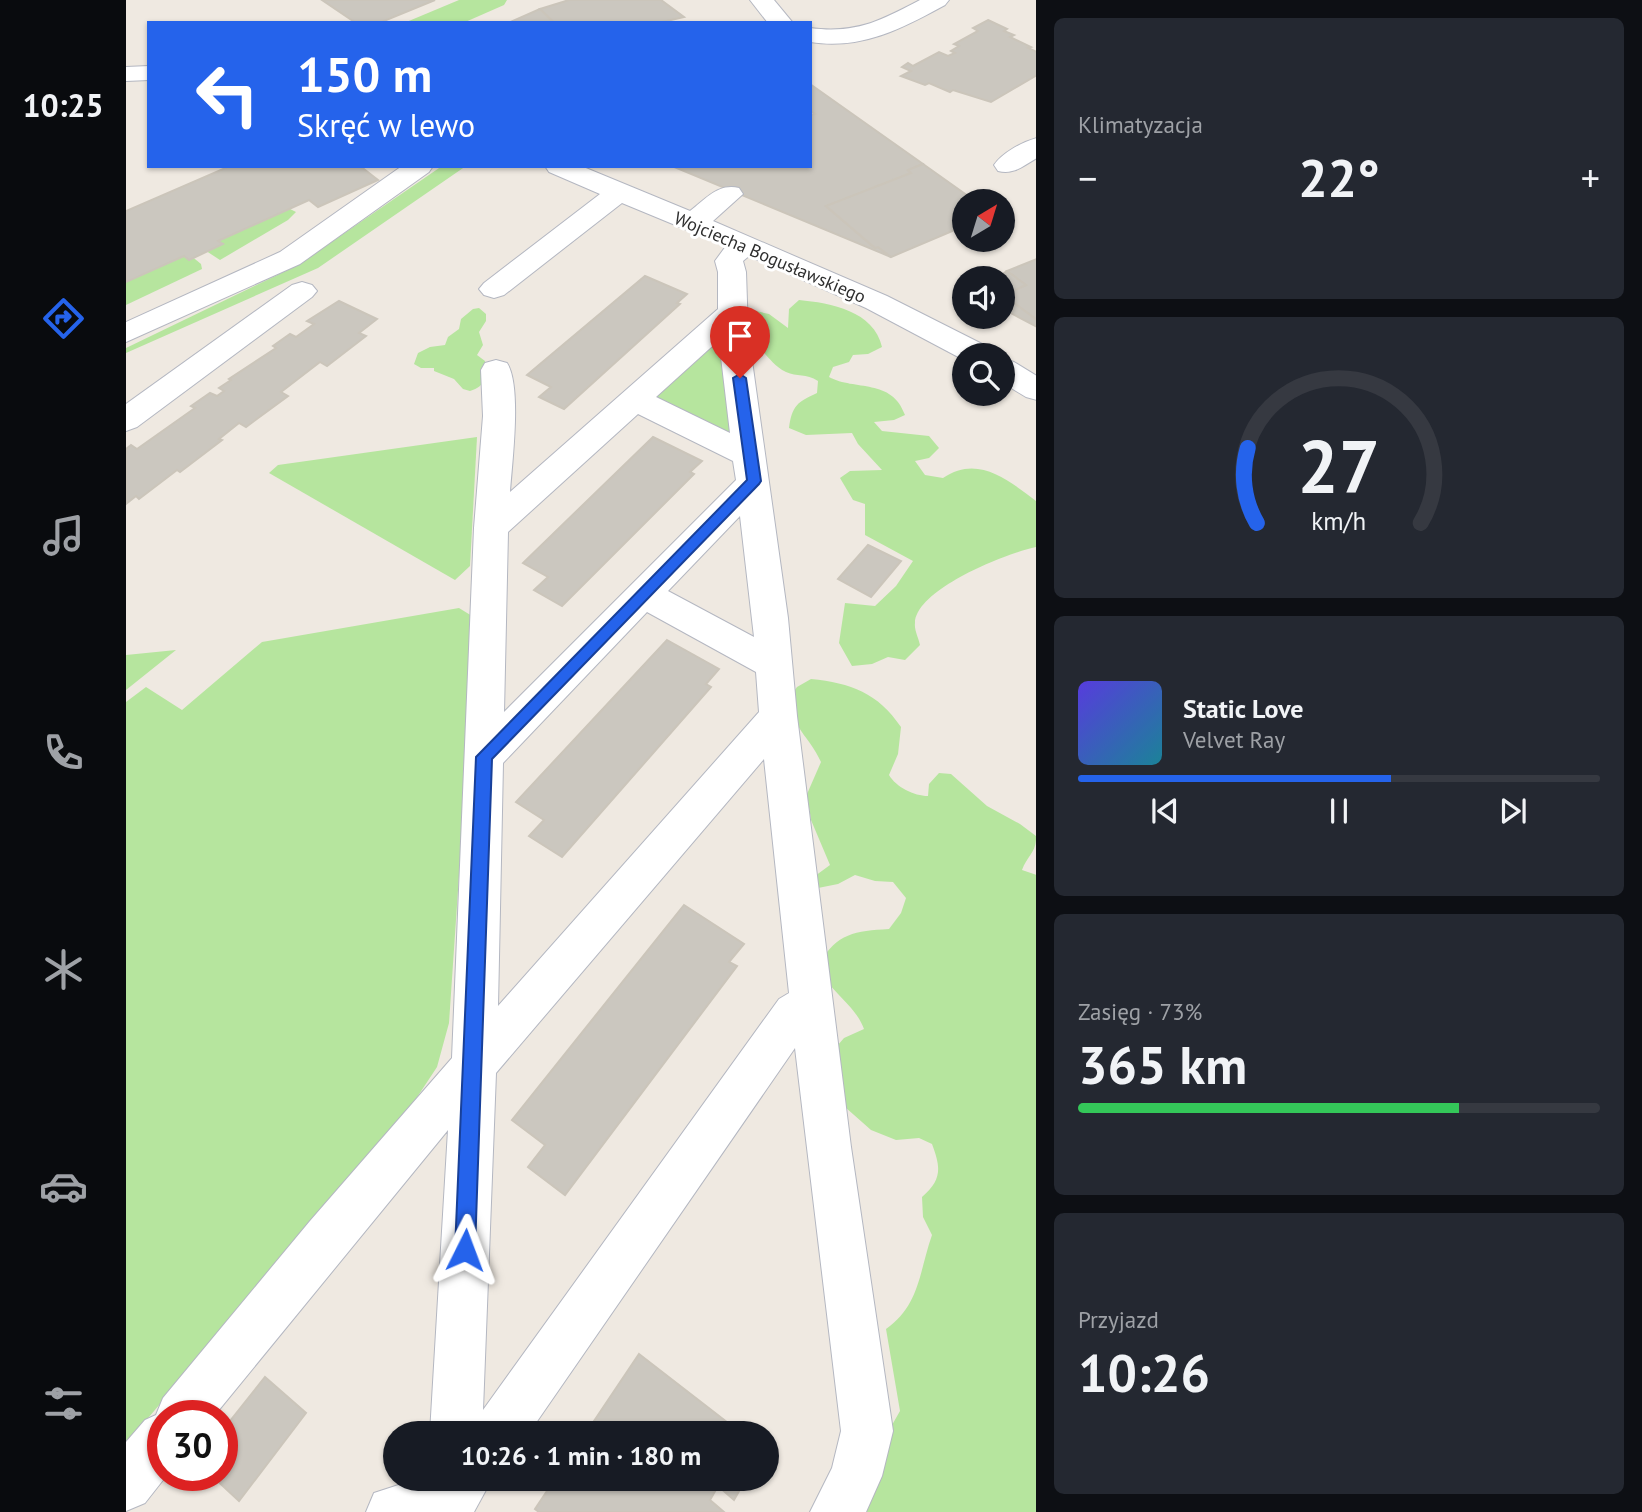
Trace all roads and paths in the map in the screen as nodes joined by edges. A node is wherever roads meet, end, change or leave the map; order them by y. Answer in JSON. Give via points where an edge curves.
{"nodes":[{"id":1,"x":762,"y":0,"type":"edge"},
{"id":2,"x":937,"y":0,"type":"edge"},
{"id":3,"x":779,"y":21,"type":"edge"},
{"id":4,"x":812,"y":35,"type":"edge"},
{"id":5,"x":147,"y":74,"type":"edge"},
{"id":6,"x":126,"y":75,"type":"edge"},
{"id":7,"x":1036,"y":147,"type":"edge"},
{"id":8,"x":1007,"y":165,"type":"dead end"},
{"id":9,"x":415,"y":168,"type":"edge"},
{"id":10,"x":563,"y":168,"type":"edge"},
{"id":11,"x":618,"y":192,"type":"junction"},
{"id":12,"x":729,"y":194,"type":"dead end"},
{"id":13,"x":692,"y":224,"type":"junction"},
{"id":14,"x":746,"y":245,"type":"junction"},
{"id":15,"x":494,"y":289,"type":"dead end"},
{"id":16,"x":302,"y":290,"type":"dead end"},
{"id":17,"x":733,"y":311,"type":"junction"},
{"id":18,"x":126,"y":333,"type":"edge"},
{"id":19,"x":957,"y":343,"type":"edge"},
{"id":20,"x":496,"y":370,"type":"dead end"},
{"id":21,"x":1015,"y":376,"type":"edge"},
{"id":22,"x":1036,"y":389,"type":"edge"},
{"id":23,"x":635,"y":400,"type":"junction"},
{"id":24,"x":126,"y":420,"type":"edge"},
{"id":25,"x":752,"y":469,"type":"junction"},
{"id":26,"x":491,"y":528,"type":"junction"},
{"id":27,"x":642,"y":593,"type":"junction"},
{"id":28,"x":774,"y":665,"type":"junction"},
{"id":29,"x":778,"y":716,"type":"junction"},
{"id":30,"x":484,"y":757,"type":"junction"},
{"id":31,"x":811,"y":1003,"type":"junction"},
{"id":32,"x":474,"y":1068,"type":"junction"},
{"id":33,"x":194,"y":1400,"type":"edge"},
{"id":34,"x":457,"y":1421,"type":"edge"},
{"id":35,"x":506,"y":1421,"type":"edge"},
{"id":36,"x":147,"y":1458,"type":"edge"},
{"id":37,"x":126,"y":1484,"type":"edge"},
{"id":38,"x":456,"y":1491,"type":"edge"},
{"id":39,"x":393,"y":1512,"type":"edge"},
{"id":40,"x":837,"y":1512,"type":"edge"}],
"edges":[{"from":1,"to":3,"type":"street"},
{"from":2,"to":4,"type":"street","via":[[864,36]]},
{"from":5,"to":6,"type":"street"},
{"from":7,"to":8,"type":"street"},
{"from":9,"to":18,"type":"street","via":[[290,258]]},
{"from":10,"to":11,"type":"street","name":"Wojciecha Bogusławskiego"},
{"from":11,"to":13,"type":"street","name":"Wojciecha Bogusławskiego"},
{"from":11,"to":15,"type":"street"},
{"from":12,"to":13,"type":"street"},
{"from":13,"to":14,"type":"street","name":"Wojciecha Bogusławskiego"},
{"from":14,"to":17,"type":"street","via":[[729,261]]},
{"from":14,"to":19,"type":"street","name":"Wojciecha Bogusławskiego"},
{"from":16,"to":24,"type":"street"},
{"from":17,"to":23,"type":"street"},
{"from":17,"to":25,"type":"street"},
{"from":20,"to":26,"type":"street","via":[[499,416]]},
{"from":21,"to":22,"type":"street"},
{"from":23,"to":25,"type":"street"},
{"from":23,"to":26,"type":"street"},
{"from":25,"to":27,"type":"street"},
{"from":25,"to":28,"type":"street"},
{"from":26,"to":30,"type":"street"},
{"from":27,"to":28,"type":"street"},
{"from":27,"to":30,"type":"street"},
{"from":28,"to":29,"type":"street"},
{"from":29,"to":31,"type":"street"},
{"from":29,"to":32,"type":"street"},
{"from":30,"to":32,"type":"street"},
{"from":31,"to":35,"type":"street","via":[[794,1013]]},
{"from":31,"to":40,"type":"street","via":[[867,1431],[856,1476]]},
{"from":32,"to":33,"type":"street"},
{"from":32,"to":34,"type":"street"},
{"from":36,"to":37,"type":"street"},
{"from":38,"to":39,"type":"street"}]}
